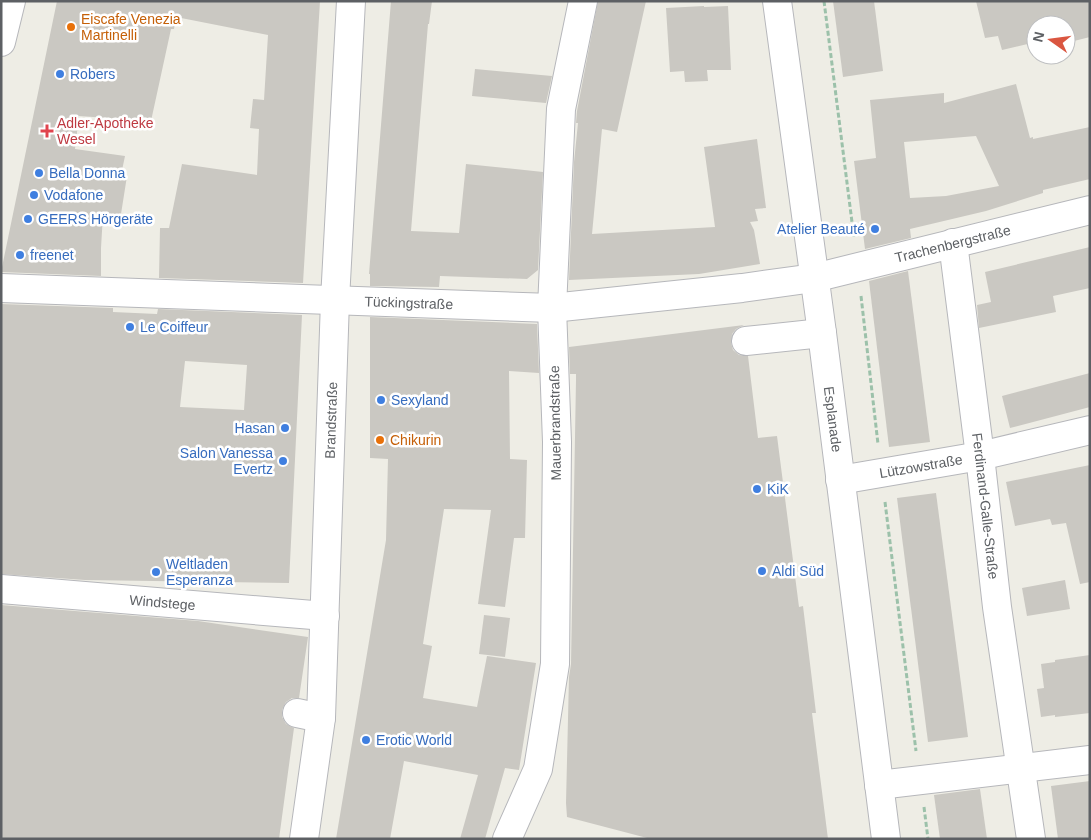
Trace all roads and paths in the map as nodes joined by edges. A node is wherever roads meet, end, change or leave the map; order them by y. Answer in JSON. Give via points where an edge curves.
{"nodes":[{"id":1,"x":11,"y":1,"type":"edge"},
{"id":2,"x":351,"y":1,"type":"edge"},
{"id":3,"x":583,"y":1,"type":"edge"},
{"id":4,"x":777,"y":1,"type":"edge"},
{"id":5,"x":824,"y":1,"type":"edge"},
{"id":6,"x":1,"y":42,"type":"edge"},
{"id":7,"x":1090,"y":210,"type":"edge"},
{"id":8,"x":954,"y":243,"type":"junction"},
{"id":9,"x":858,"y":267,"type":"junction"},
{"id":10,"x":814,"y":278,"type":"junction"},
{"id":11,"x":1,"y":288,"type":"edge"},
{"id":12,"x":335,"y":300,"type":"junction"},
{"id":13,"x":552,"y":308,"type":"junction"},
{"id":14,"x":822,"y":333,"type":"junction"},
{"id":15,"x":746,"y":341,"type":"dead end"},
{"id":16,"x":1090,"y":430,"type":"edge"},
{"id":17,"x":980,"y":456,"type":"junction"},
{"id":18,"x":881,"y":473,"type":"junction"},
{"id":19,"x":840,"y":480,"type":"junction"},
{"id":20,"x":1,"y":589,"type":"edge"},
{"id":21,"x":325,"y":616,"type":"junction"},
{"id":22,"x":1090,"y":760,"type":"edge"},
{"id":23,"x":1021,"y":768,"type":"junction"},
{"id":24,"x":920,"y":780,"type":"junction"},
{"id":25,"x":879,"y":785,"type":"junction"},
{"id":26,"x":304,"y":839,"type":"edge"},
{"id":27,"x":507,"y":839,"type":"edge"},
{"id":28,"x":886,"y":839,"type":"edge"},
{"id":29,"x":928,"y":839,"type":"edge"},
{"id":30,"x":1031,"y":839,"type":"edge"}],
"edges":[{"from":1,"to":6,"type":"street"},
{"from":2,"to":12,"type":"street","name":"Brandstraße"},
{"from":3,"to":13,"type":"street","name":"Mauerbrandstraße","via":[[561,109]]},
{"from":4,"to":10,"type":"street","name":"Esplanade"},
{"from":5,"to":9,"type":"path"},
{"from":7,"to":8,"type":"street","name":"Trachenbergstraße"},
{"from":8,"to":9,"type":"street","name":"Trachenbergstraße"},
{"from":8,"to":17,"type":"street","name":"Ferdinand-Galle-Straße"},
{"from":9,"to":10,"type":"street","name":"Trachenbergstraße"},
{"from":9,"to":18,"type":"path"},
{"from":10,"to":13,"type":"street","name":"Tückingstraße"},
{"from":10,"to":14,"type":"street","name":"Esplanade"},
{"from":11,"to":12,"type":"street","name":"Tückingstraße"},
{"from":12,"to":13,"type":"street","name":"Tückingstraße"},
{"from":12,"to":21,"type":"street","name":"Brandstraße"},
{"from":13,"to":27,"type":"street","name":"Mauerbrandstraße","via":[[557,442],[555,664],[538,769]]},
{"from":14,"to":15,"type":"street"},
{"from":14,"to":19,"type":"street","name":"Esplanade"},
{"from":16,"to":17,"type":"street","name":"Lützowstraße"},
{"from":17,"to":18,"type":"street","name":"Lützowstraße"},
{"from":17,"to":23,"type":"street","name":"Ferdinand-Galle-Straße","via":[[997,607]]},
{"from":18,"to":19,"type":"street","name":"Lützowstraße"},
{"from":18,"to":24,"type":"path"},
{"from":19,"to":25,"type":"street","name":"Esplanade"},
{"from":20,"to":21,"type":"street","name":"Windstege"},
{"from":21,"to":26,"type":"street","name":"Brandstraße","via":[[309,716]]},
{"from":22,"to":23,"type":"street"},
{"from":23,"to":24,"type":"street"},
{"from":23,"to":30,"type":"street","name":"Ferdinand-Galle-Straße"},
{"from":24,"to":25,"type":"street"},
{"from":24,"to":29,"type":"path"},
{"from":25,"to":28,"type":"street","name":"Esplanade"}]}
